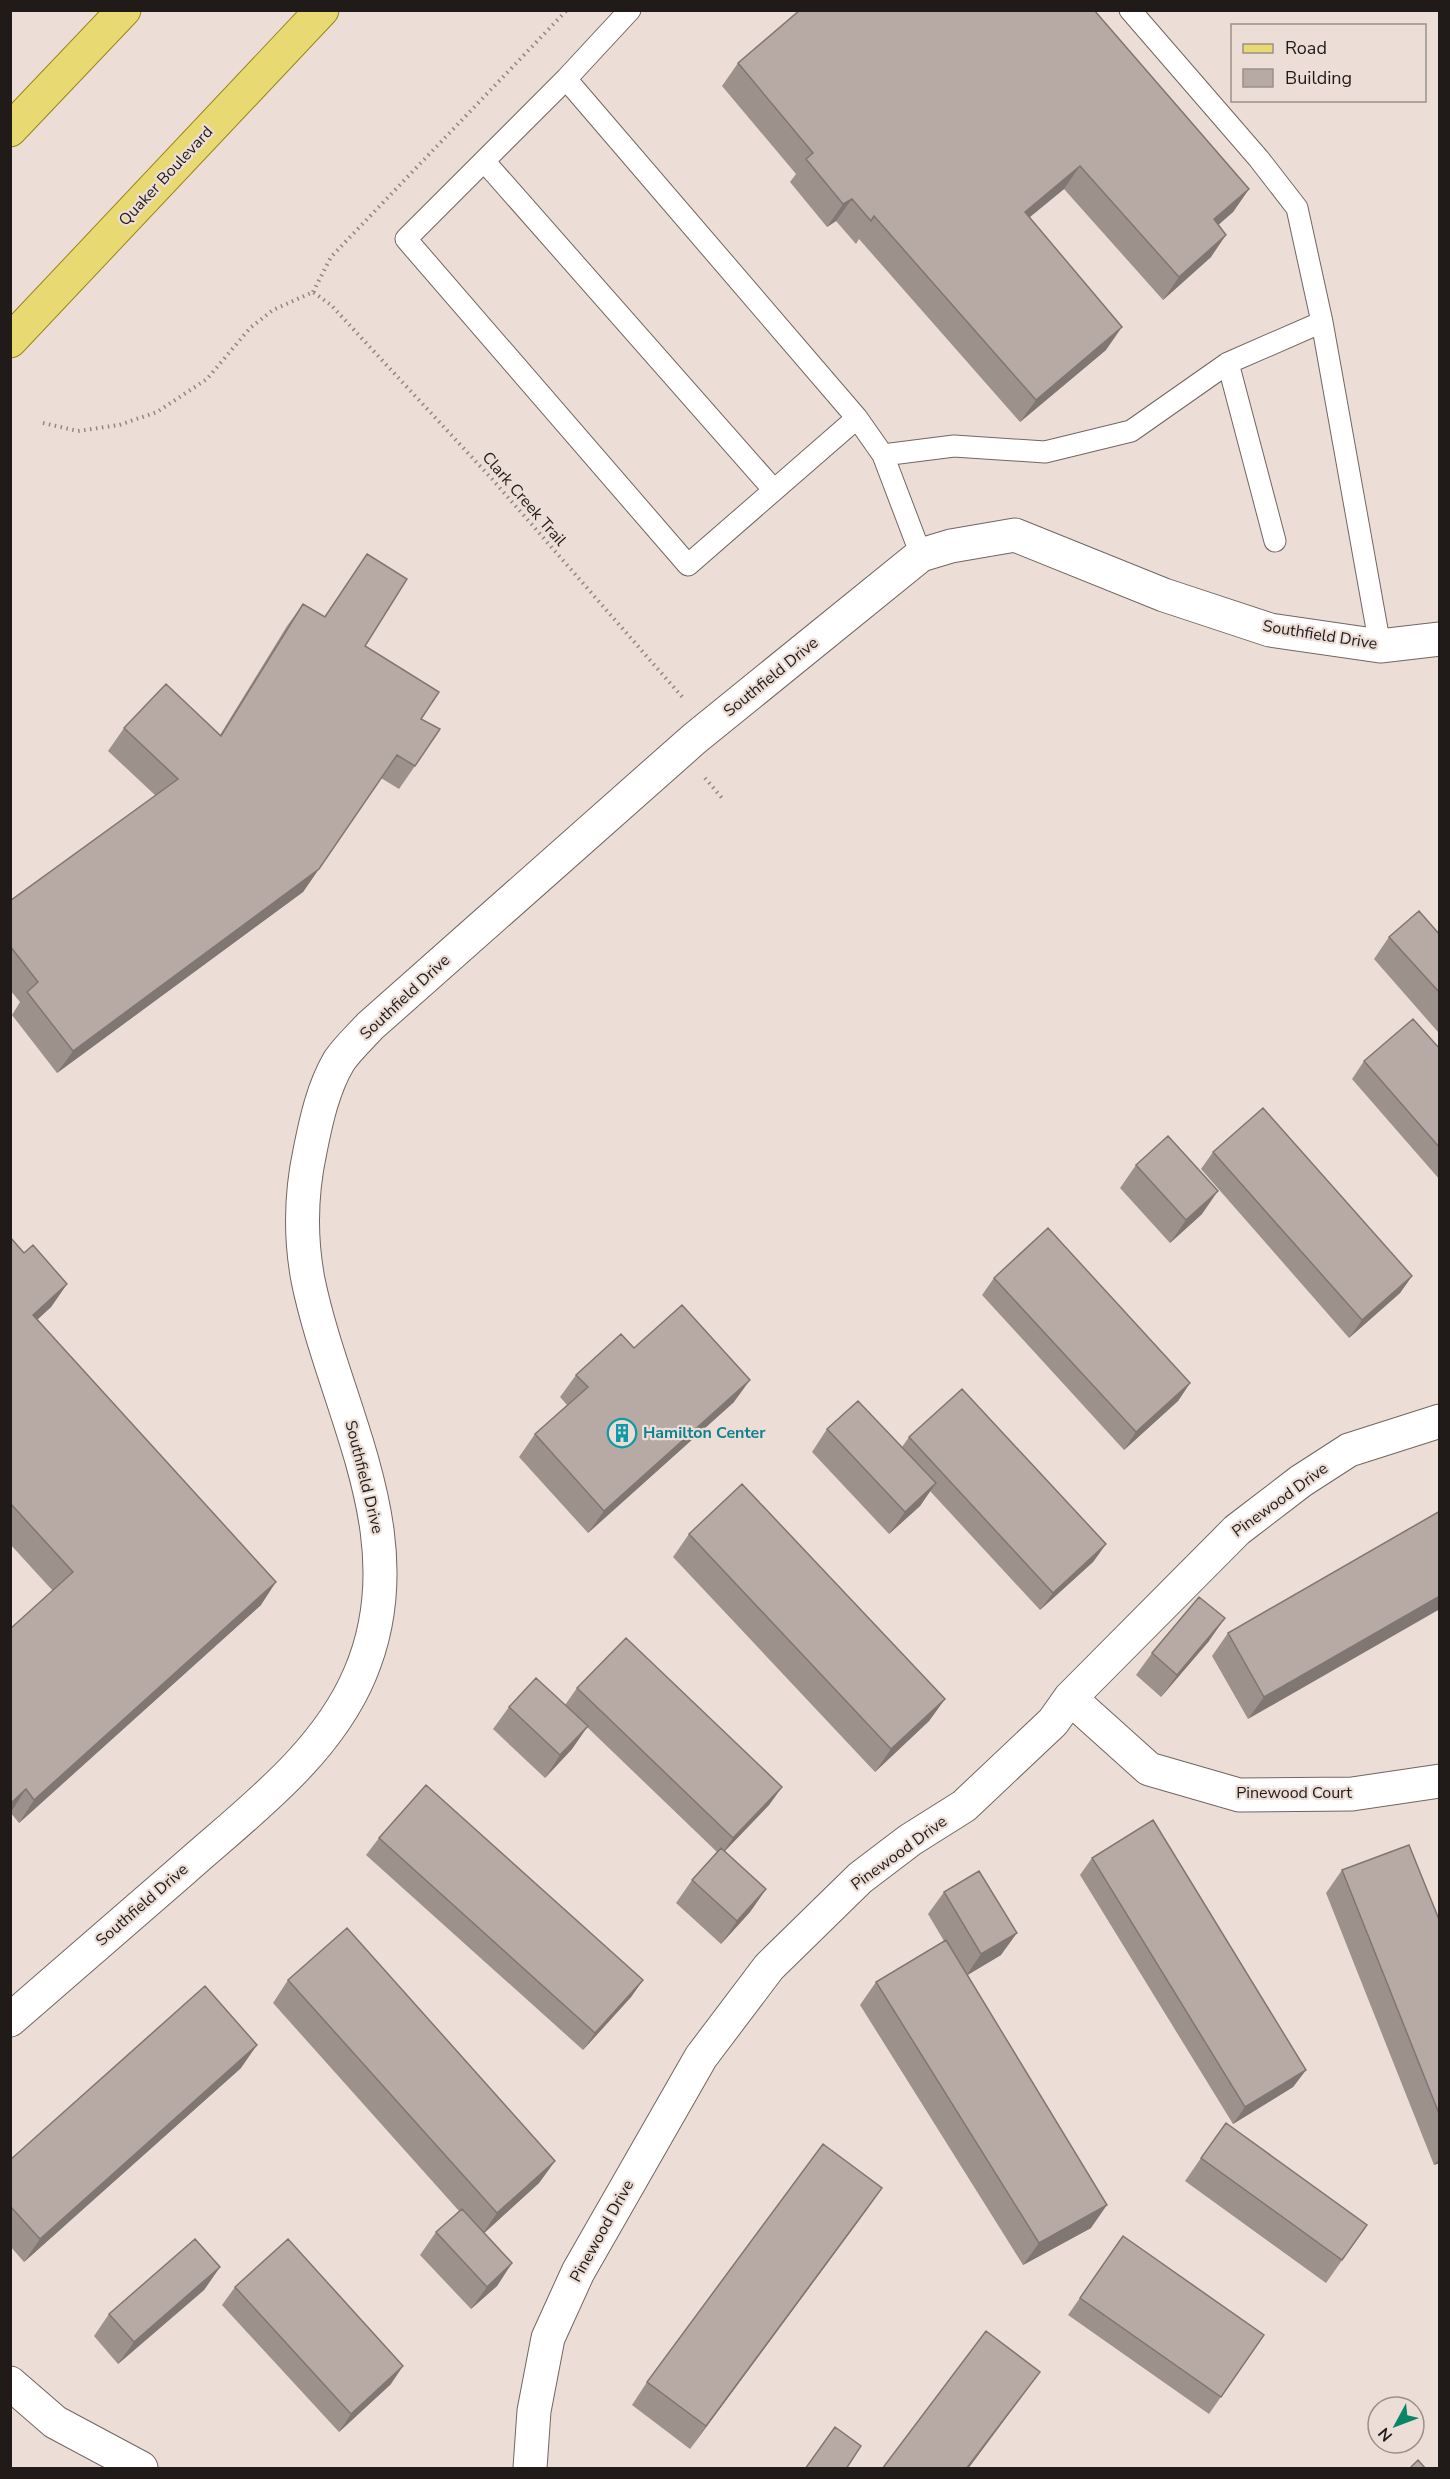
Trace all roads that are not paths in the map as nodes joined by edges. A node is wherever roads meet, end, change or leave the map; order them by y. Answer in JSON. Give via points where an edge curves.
{"nodes":[{"id":1,"x":124,"y":10,"type":"edge"},
{"id":2,"x":322,"y":10,"type":"edge"},
{"id":3,"x":630,"y":10,"type":"edge"},
{"id":4,"x":1130,"y":10,"type":"edge"},
{"id":5,"x":566,"y":79,"type":"junction"},
{"id":6,"x":10,"y":130,"type":"edge"},
{"id":7,"x":484,"y":161,"type":"junction"},
{"id":8,"x":1322,"y":322,"type":"junction"},
{"id":9,"x":10,"y":341,"type":"edge"},
{"id":10,"x":1227,"y":363,"type":"junction"},
{"id":11,"x":857,"y":418,"type":"junction"},
{"id":12,"x":883,"y":455,"type":"junction"},
{"id":13,"x":773,"y":489,"type":"junction"},
{"id":14,"x":1275,"y":541,"type":"dead end"},
{"id":15,"x":921,"y":555,"type":"junction"},
{"id":16,"x":1440,"y":639,"type":"edge"},
{"id":17,"x":1380,"y":646,"type":"junction"},
{"id":18,"x":1440,"y":1421,"type":"edge"},
{"id":19,"x":1070,"y":1698,"type":"junction"},
{"id":20,"x":1440,"y":1781,"type":"edge"},
{"id":21,"x":10,"y":2020,"type":"edge"},
{"id":22,"x":10,"y":2383,"type":"edge"},
{"id":23,"x":141,"y":2469,"type":"edge"},
{"id":24,"x":530,"y":2469,"type":"edge"}],
"edges":[{"from":1,"to":6,"type":"main road"},
{"from":2,"to":9,"type":"main road","name":"Quaker Boulevard"},
{"from":3,"to":5,"type":"lane"},
{"from":4,"to":8,"type":"lane","via":[[1297,208]]},
{"from":5,"to":7,"type":"lane"},
{"from":5,"to":11,"type":"lane"},
{"from":7,"to":13,"type":"lane"},
{"from":7,"to":13,"type":"lane","via":[[406,239],[688,565]]},
{"from":8,"to":10,"type":"lane"},
{"from":8,"to":17,"type":"lane"},
{"from":10,"to":12,"type":"lane","via":[[1131,430],[1045,452],[954,446]]},
{"from":10,"to":14,"type":"lane"},
{"from":11,"to":12,"type":"lane"},
{"from":11,"to":13,"type":"lane"},
{"from":12,"to":15,"type":"lane"},
{"from":15,"to":17,"type":"street","name":"Southfield Drive","via":[[1015,535],[1164,595],[1270,630]]},
{"from":15,"to":21,"type":"street","name":"Southfield Drive","via":[[687,745],[370,1026],[339,1060],[317,1113],[302,1216],[308,1279],[368,1483],[381,1547],[375,1633],[360,1675],[338,1715],[304,1758],[261,1801]]},
{"from":16,"to":17,"type":"street","name":"Southfield Drive"},
{"from":18,"to":19,"type":"street","name":"Pinewood Drive","via":[[1349,1450],[1292,1488],[1237,1530]]},
{"from":19,"to":20,"type":"street","name":"Pinewood Court","via":[[1149,1769],[1239,1795],[1352,1794]]},
{"from":19,"to":24,"type":"street","name":"Pinewood Drive","via":[[1053,1722],[964,1806],[860,1878],[770,1966],[701,2057],[578,2272],[548,2338],[534,2411]]},
{"from":22,"to":23,"type":"street","via":[[55,2422]]}]}
